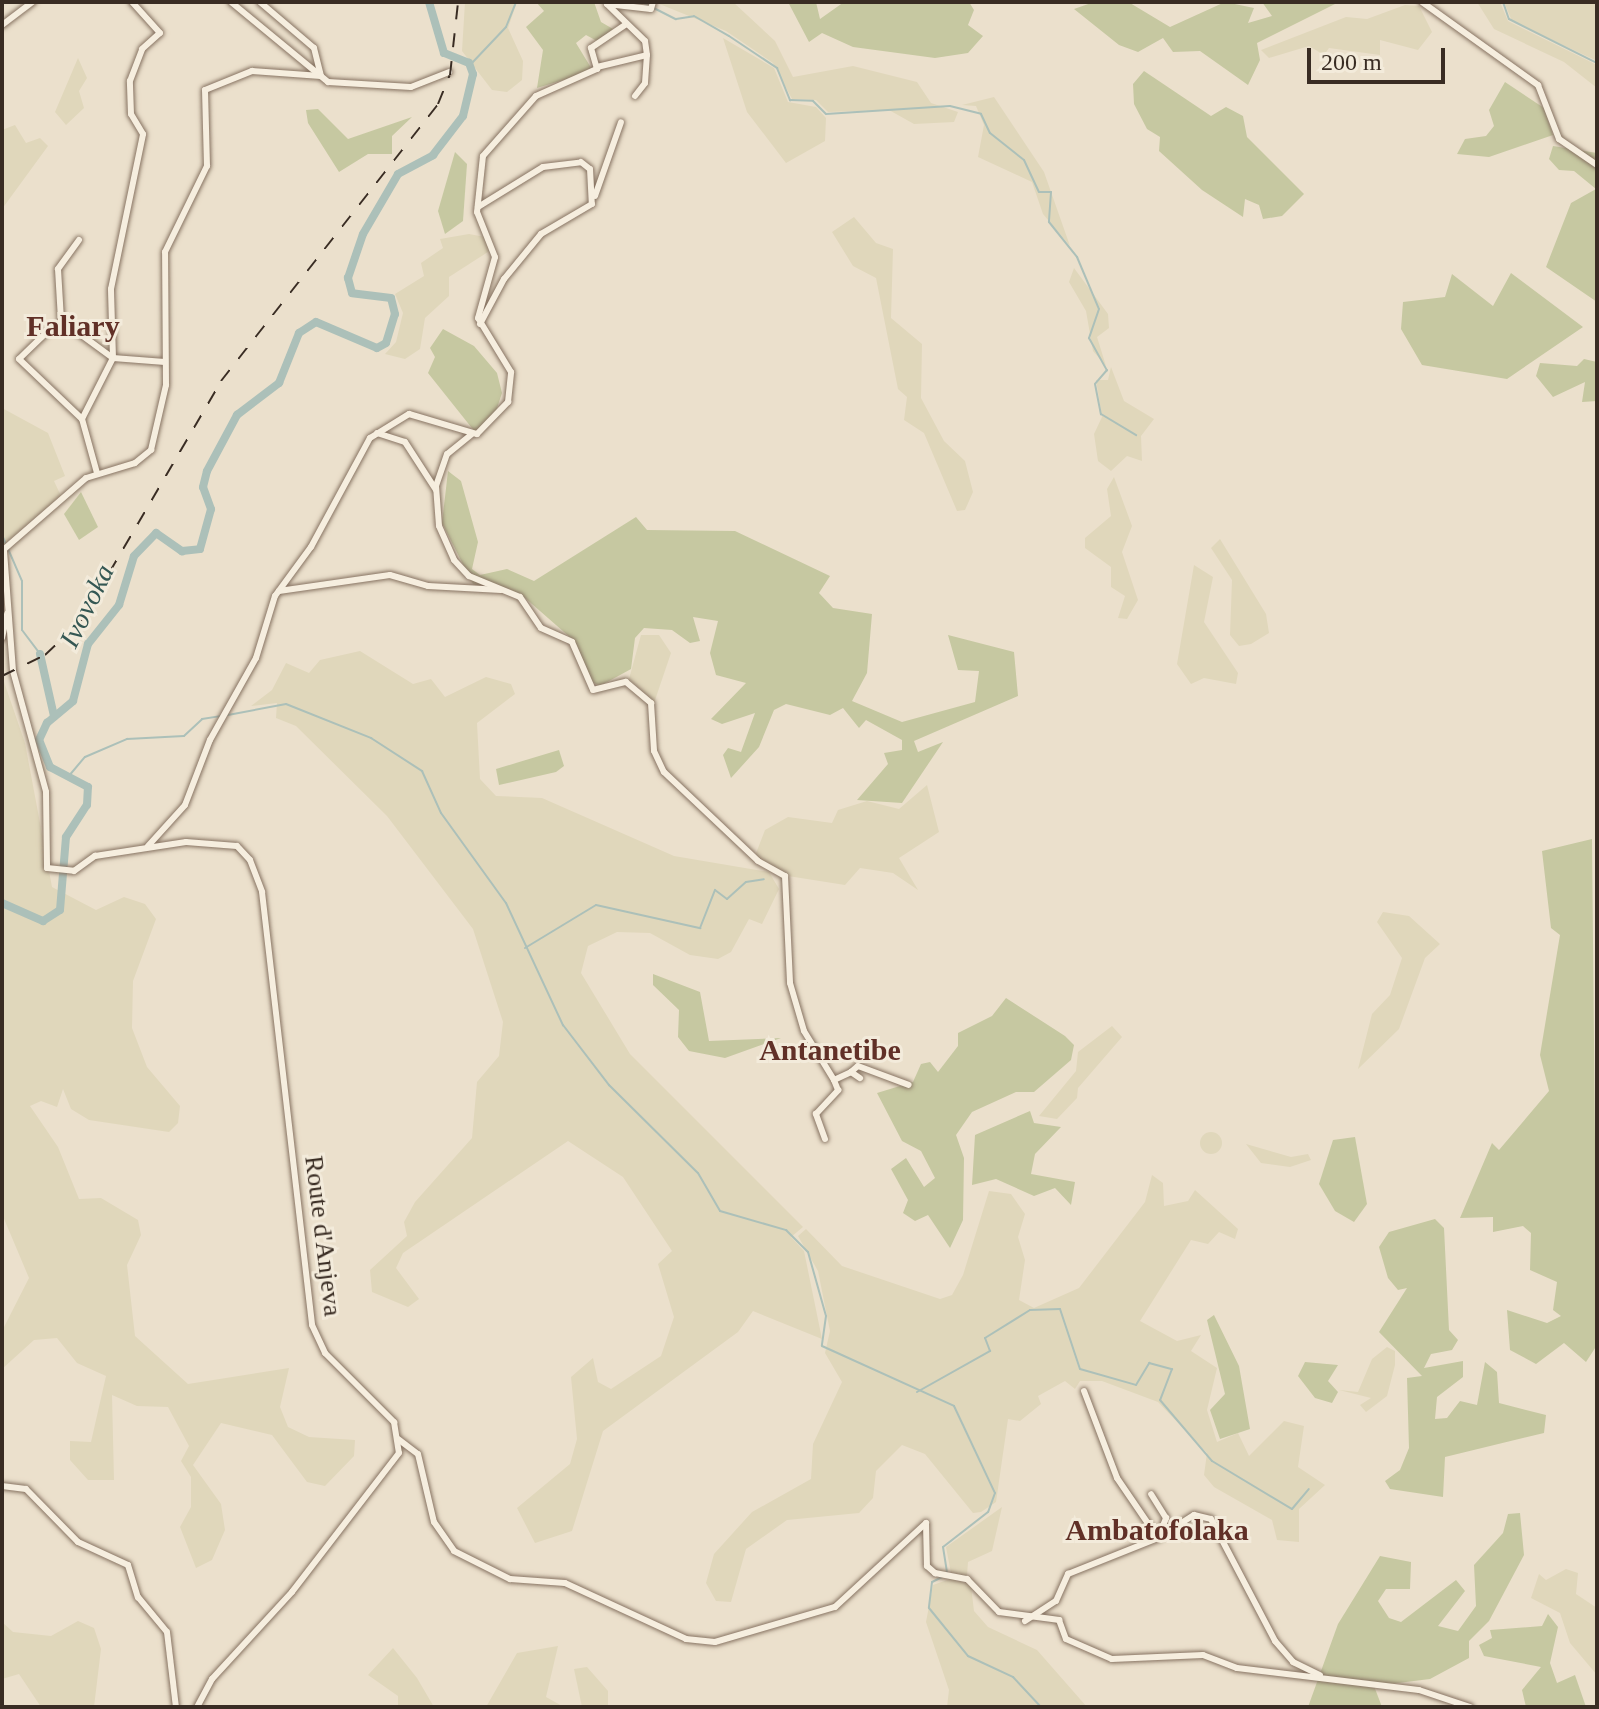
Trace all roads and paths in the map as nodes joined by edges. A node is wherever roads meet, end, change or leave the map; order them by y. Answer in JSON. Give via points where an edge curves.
{"nodes":[{"id":1,"x":33,"y":2,"type":"edge"},
{"id":2,"x":132,"y":2,"type":"edge"},
{"id":3,"x":231,"y":2,"type":"edge"},
{"id":4,"x":260,"y":2,"type":"edge"},
{"id":5,"x":1422,"y":2,"type":"edge"},
{"id":6,"x":652,"y":5,"type":"edge"},
{"id":7,"x":2,"y":25,"type":"edge"},
{"id":8,"x":625,"y":25,"type":"junction"},
{"id":9,"x":647,"y":55,"type":"junction"},
{"id":10,"x":597,"y":67,"type":"junction"},
{"id":11,"x":449,"y":72,"type":"dead end"},
{"id":12,"x":321,"y":76,"type":"junction"},
{"id":13,"x":635,"y":96,"type":"dead end"},
{"id":14,"x":621,"y":122,"type":"dead end"},
{"id":15,"x":1597,"y":165,"type":"edge"},
{"id":16,"x":595,"y":196,"type":"junction"},
{"id":17,"x":478,"y":207,"type":"junction"},
{"id":18,"x":79,"y":240,"type":"dead end"},
{"id":19,"x":67,"y":325,"type":"junction"},
{"id":20,"x":480,"y":328,"type":"junction"},
{"id":21,"x":113,"y":358,"type":"junction"},
{"id":22,"x":165,"y":362,"type":"junction"},
{"id":23,"x":82,"y":419,"type":"junction"},
{"id":24,"x":377,"y":433,"type":"junction"},
{"id":25,"x":472,"y":434,"type":"junction"},
{"id":26,"x":97,"y":473,"type":"junction"},
{"id":27,"x":436,"y":490,"type":"junction"},
{"id":28,"x":7,"y":549,"type":"edge"},
{"id":29,"x":3,"y":566,"type":"edge"},
{"id":30,"x":508,"y":590,"type":"junction"},
{"id":31,"x":279,"y":591,"type":"junction"},
{"id":32,"x":9,"y":599,"type":"junction"},
{"id":33,"x":2,"y":638,"type":"edge"},
{"id":34,"x":147,"y":847,"type":"junction"},
{"id":35,"x":851,"y":1072,"type":"junction"},
{"id":36,"x":860,"y":1078,"type":"dead end"},
{"id":37,"x":834,"y":1080,"type":"junction"},
{"id":38,"x":909,"y":1085,"type":"dead end"},
{"id":39,"x":825,"y":1139,"type":"dead end"},
{"id":40,"x":1084,"y":1391,"type":"dead end"},
{"id":41,"x":397,"y":1438,"type":"junction"},
{"id":42,"x":2,"y":1486,"type":"edge"},
{"id":43,"x":1151,"y":1494,"type":"dead end"},
{"id":44,"x":1158,"y":1538,"type":"junction"},
{"id":45,"x":1025,"y":1621,"type":"junction"},
{"id":46,"x":1339,"y":1680,"type":"junction"},
{"id":47,"x":176,"y":1707,"type":"edge"},
{"id":48,"x":197,"y":1707,"type":"edge"},
{"id":49,"x":1470,"y":1707,"type":"edge"}],
"edges":[{"from":1,"to":7,"type":"street"},
{"from":2,"to":21,"type":"street","via":[[160,33],[142,49],[130,81],[131,114],[143,134],[111,289]]},
{"from":3,"to":12,"type":"street"},
{"from":4,"to":12,"type":"street","via":[[314,48]]},
{"from":5,"to":15,"type":"street","via":[[1538,85],[1559,139]]},
{"from":6,"to":8,"type":"street","via":[[608,3]]},
{"from":8,"to":9,"type":"street","via":[[645,41]]},
{"from":8,"to":10,"type":"street","via":[[591,48]]},
{"from":9,"to":10,"type":"street"},
{"from":9,"to":13,"type":"street","via":[[645,83]]},
{"from":10,"to":17,"type":"street","via":[[569,87],[536,96],[496,136],[478,177]]},
{"from":11,"to":12,"type":"street","via":[[411,87]]},
{"from":12,"to":22,"type":"street","via":[[252,71],[205,90],[207,166],[165,252]]},
{"from":14,"to":16,"type":"street"},
{"from":16,"to":17,"type":"street","via":[[587,164],[563,163],[535,171]]},
{"from":16,"to":20,"type":"street","via":[[541,234],[504,279]]},
{"from":17,"to":20,"type":"street","via":[[495,257]]},
{"from":18,"to":19,"type":"street","via":[[58,269],[56,312]]},
{"from":19,"to":21,"type":"street"},
{"from":19,"to":23,"type":"street","via":[[50,329],[19,359]]},
{"from":20,"to":25,"type":"street","via":[[513,380],[491,425]]},
{"from":21,"to":22,"type":"street"},
{"from":21,"to":23,"type":"street"},
{"from":22,"to":26,"type":"street","via":[[164,407],[151,450],[135,463]]},
{"from":23,"to":26,"type":"street"},
{"from":24,"to":25,"type":"street","via":[[409,414]]},
{"from":24,"to":27,"type":"street","via":[[405,442]]},
{"from":24,"to":31,"type":"street"},
{"from":25,"to":27,"type":"street","via":[[447,454]]},
{"from":26,"to":28,"type":"street"},
{"from":27,"to":30,"type":"street","via":[[454,560],[469,576]]},
{"from":28,"to":29,"type":"street"},
{"from":29,"to":32,"type":"street"},
{"from":30,"to":31,"type":"street","via":[[428,586],[390,575]]},
{"from":30,"to":37,"type":"street","via":[[541,628],[572,642],[586,685],[601,691],[626,682],[651,703],[654,751],[664,772],[758,861],[785,876],[790,983],[804,1031]]},
{"from":31,"to":34,"type":"street","via":[[256,658],[225,710],[185,805]]},
{"from":32,"to":33,"type":"street"},
{"from":32,"to":34,"type":"street","name":"Route d'Anjeva","via":[[13,671],[46,792],[47,868],[74,871],[95,856]]},
{"from":34,"to":41,"type":"street","name":"Route d'Anjeva","via":[[237,846],[250,860],[262,892],[312,1325],[325,1353],[394,1422]]},
{"from":35,"to":36,"type":"street"},
{"from":35,"to":37,"type":"street"},
{"from":35,"to":38,"type":"street","via":[[858,1066]]},
{"from":37,"to":39,"type":"street","via":[[838,1090],[816,1114]]},
{"from":40,"to":44,"type":"street","via":[[1117,1478]]},
{"from":41,"to":45,"type":"street","name":"Route d'Anjeva","via":[[418,1454],[434,1522],[465,1559],[510,1579],[565,1583],[686,1639],[715,1642],[835,1607],[918,1524],[930,1528],[927,1566],[967,1579],[999,1612]]},
{"from":41,"to":48,"type":"street","via":[[399,1453],[350,1522],[212,1679]]},
{"from":42,"to":47,"type":"street","via":[[26,1489],[78,1542],[128,1565],[138,1597],[167,1632]]},
{"from":43,"to":44,"type":"street","via":[[1166,1518]]},
{"from":44,"to":45,"type":"street","via":[[1068,1574],[1056,1601]]},
{"from":44,"to":46,"type":"street","via":[[1194,1515],[1211,1519],[1285,1653],[1302,1668]]},
{"from":45,"to":46,"type":"street","via":[[1059,1620],[1066,1639],[1112,1659],[1188,1653],[1237,1668]]},
{"from":46,"to":49,"type":"street","via":[[1419,1690]]}]}
